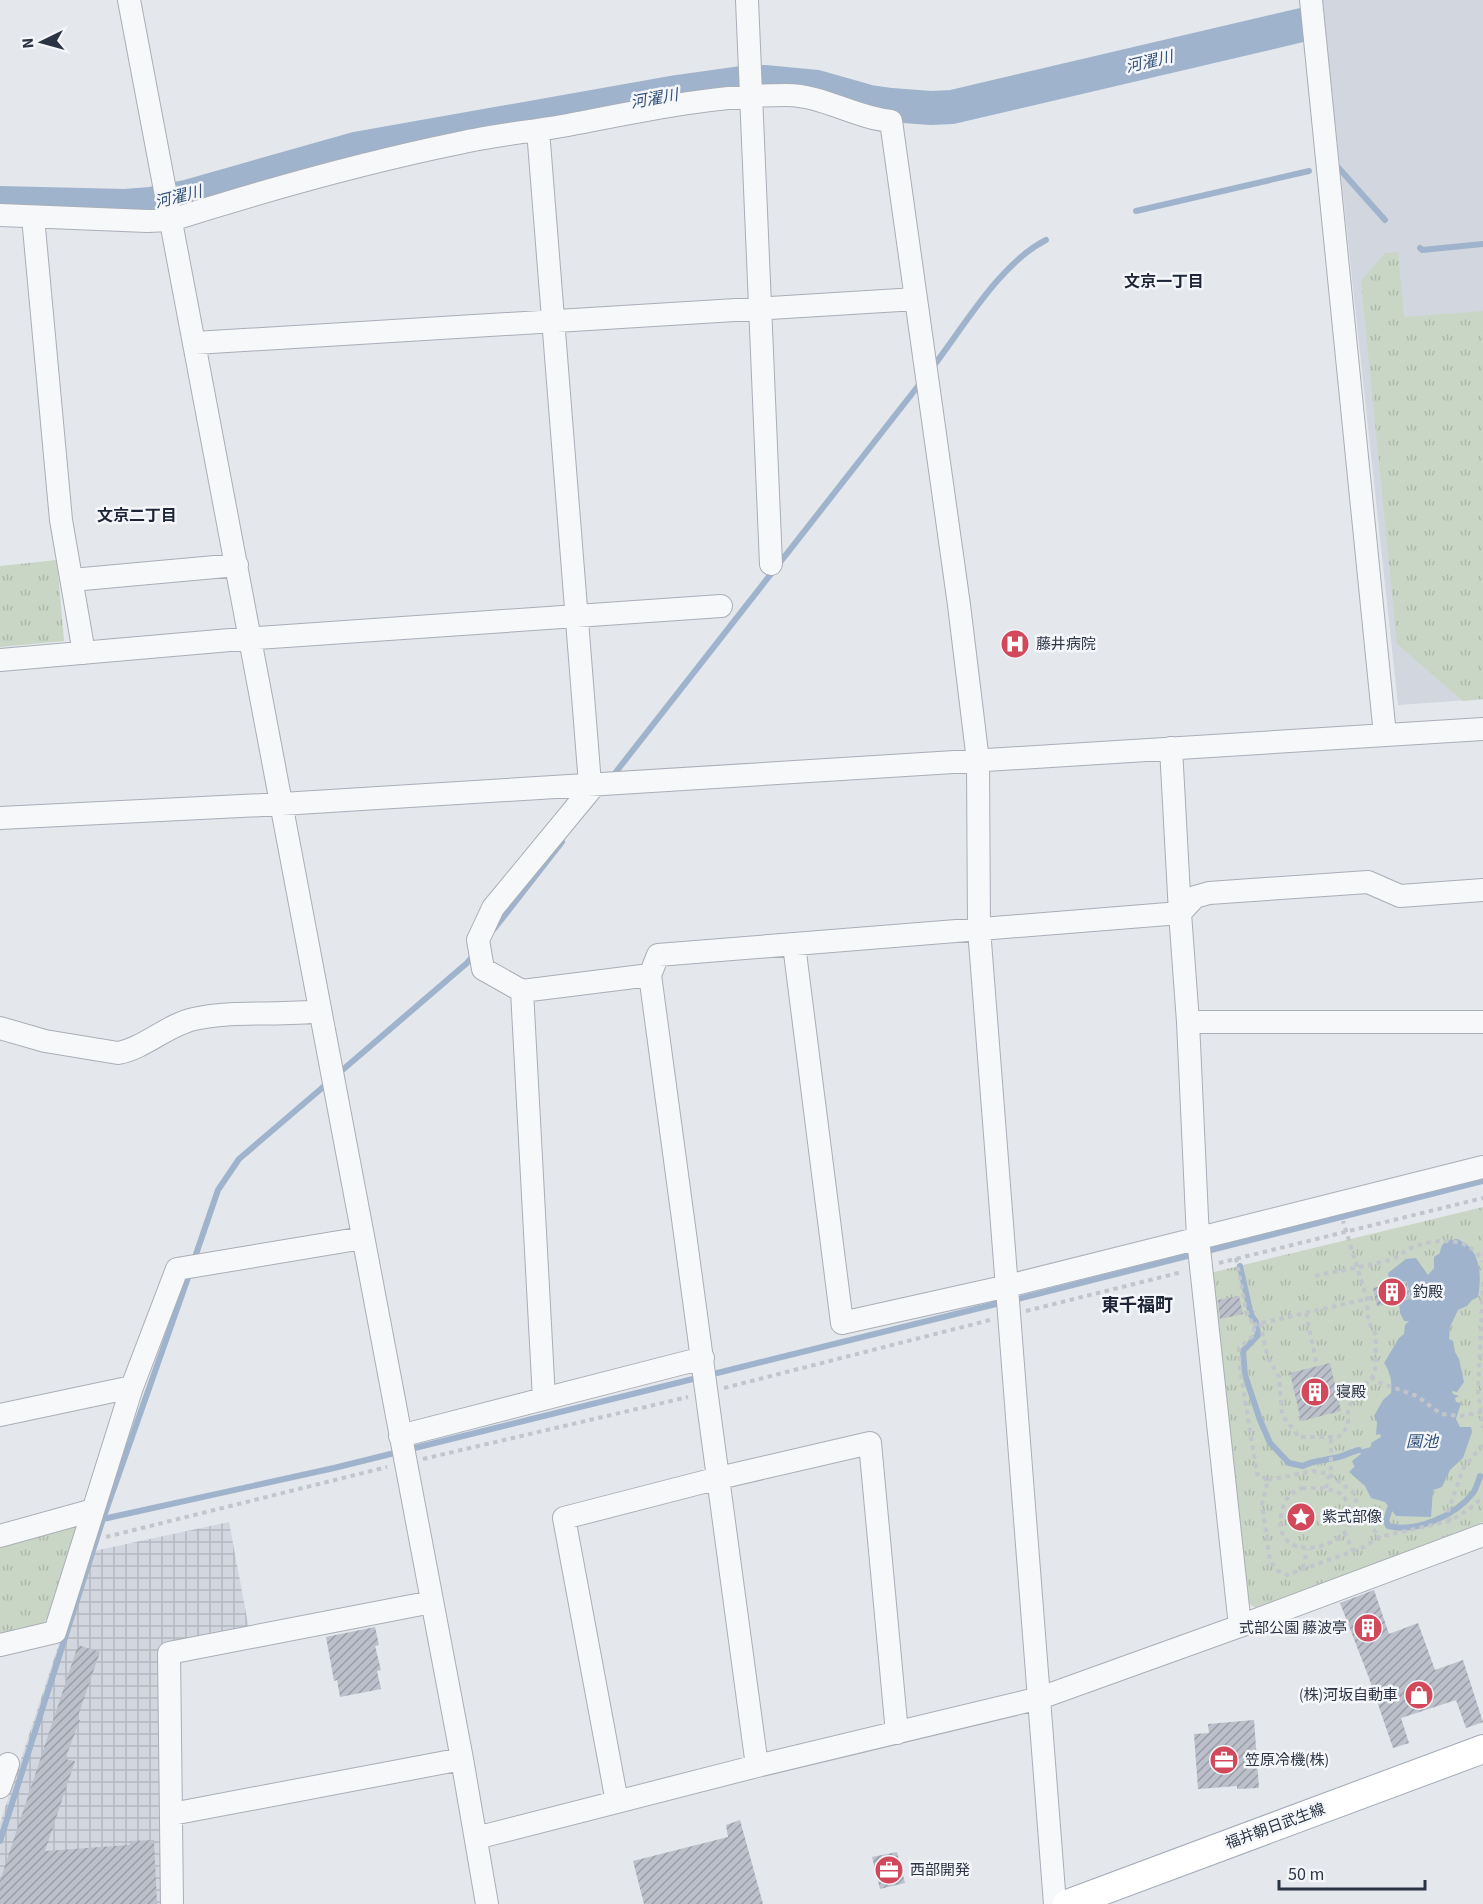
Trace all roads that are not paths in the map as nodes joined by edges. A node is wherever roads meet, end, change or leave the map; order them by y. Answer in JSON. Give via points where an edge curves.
{"nodes":[{"id":1,"x":129,"y":0,"type":"edge"},
{"id":2,"x":747,"y":0,"type":"edge"},
{"id":3,"x":1311,"y":0,"type":"edge"},
{"id":4,"x":751,"y":96,"type":"junction"},
{"id":5,"x":538,"y":130,"type":"junction"},
{"id":6,"x":0,"y":215,"type":"edge"},
{"id":7,"x":33,"y":217,"type":"junction"},
{"id":8,"x":171,"y":220,"type":"junction"},
{"id":9,"x":916,"y":299,"type":"junction"},
{"id":10,"x":760,"y":308,"type":"junction"},
{"id":11,"x":552,"y":321,"type":"junction"},
{"id":12,"x":195,"y":344,"type":"junction"},
{"id":13,"x":771,"y":564,"type":"dead end"},
{"id":14,"x":237,"y":565,"type":"junction"},
{"id":15,"x":72,"y":580,"type":"junction"},
{"id":16,"x":721,"y":606,"type":"dead end"},
{"id":17,"x":576,"y":617,"type":"junction"},
{"id":18,"x":250,"y":639,"type":"junction"},
{"id":19,"x":84,"y":653,"type":"junction"},
{"id":20,"x":0,"y":660,"type":"edge"},
{"id":21,"x":1483,"y":729,"type":"edge"},
{"id":22,"x":1385,"y":735,"type":"junction"},
{"id":23,"x":1171,"y":748,"type":"junction"},
{"id":24,"x":978,"y":761,"type":"junction"},
{"id":25,"x":593,"y":783,"type":"junction"},
{"id":26,"x":282,"y":804,"type":"junction"},
{"id":27,"x":0,"y":818,"type":"edge"},
{"id":28,"x":1483,"y":890,"type":"edge"},
{"id":29,"x":1180,"y":913,"type":"junction"},
{"id":30,"x":979,"y":929,"type":"junction"},
{"id":31,"x":794,"y":945,"type":"junction"},
{"id":32,"x":650,"y":975,"type":"junction"},
{"id":33,"x":522,"y":991,"type":"junction"},
{"id":34,"x":320,"y":1011,"type":"junction"},
{"id":35,"x":1188,"y":1022,"type":"junction"},
{"id":36,"x":1483,"y":1022,"type":"edge"},
{"id":37,"x":0,"y":1028,"type":"edge"},
{"id":38,"x":1483,"y":1167,"type":"edge"},
{"id":39,"x":363,"y":1238,"type":"junction"},
{"id":40,"x":1198,"y":1239,"type":"junction"},
{"id":41,"x":1008,"y":1286,"type":"junction"},
{"id":42,"x":703,"y":1358,"type":"junction"},
{"id":43,"x":132,"y":1388,"type":"junction"},
{"id":44,"x":544,"y":1399,"type":"junction"},
{"id":45,"x":0,"y":1414,"type":"edge"},
{"id":46,"x":400,"y":1436,"type":"junction"},
{"id":47,"x":718,"y":1478,"type":"junction"},
{"id":48,"x":93,"y":1510,"type":"junction"},
{"id":49,"x":1483,"y":1535,"type":"edge"},
{"id":50,"x":0,"y":1536,"type":"edge"},
{"id":51,"x":432,"y":1602,"type":"junction"},
{"id":52,"x":1240,"y":1626,"type":"junction"},
{"id":53,"x":0,"y":1645,"type":"edge"},
{"id":54,"x":1040,"y":1698,"type":"junction"},
{"id":55,"x":897,"y":1733,"type":"junction"},
{"id":56,"x":1483,"y":1749,"type":"edge"},
{"id":57,"x":462,"y":1759,"type":"junction"},
{"id":58,"x":0,"y":1766,"type":"edge"},
{"id":59,"x":757,"y":1766,"type":"junction"},
{"id":60,"x":0,"y":1787,"type":"edge"},
{"id":61,"x":617,"y":1802,"type":"junction"},
{"id":62,"x":172,"y":1814,"type":"junction"},
{"id":63,"x":476,"y":1838,"type":"junction"},
{"id":64,"x":172,"y":1904,"type":"edge"},
{"id":65,"x":487,"y":1904,"type":"edge"},
{"id":66,"x":1055,"y":1904,"type":"edge"},
{"id":67,"x":1067,"y":1904,"type":"edge"}],
"edges":[{"from":1,"to":8,"type":"street"},
{"from":2,"to":4,"type":"street"},
{"from":3,"to":22,"type":"street"},
{"from":4,"to":5,"type":"street"},
{"from":4,"to":9,"type":"street","via":[[804,96],[891,121]]},
{"from":4,"to":10,"type":"street"},
{"from":5,"to":8,"type":"street","via":[[357,165]]},
{"from":5,"to":11,"type":"street"},
{"from":6,"to":7,"type":"street"},
{"from":7,"to":8,"type":"street"},
{"from":7,"to":15,"type":"street","via":[[61,520]]},
{"from":8,"to":12,"type":"street"},
{"from":9,"to":10,"type":"street"},
{"from":9,"to":24,"type":"street"},
{"from":10,"to":11,"type":"street"},
{"from":10,"to":13,"type":"street"},
{"from":11,"to":12,"type":"street"},
{"from":11,"to":17,"type":"street"},
{"from":12,"to":14,"type":"street"},
{"from":14,"to":15,"type":"street"},
{"from":14,"to":18,"type":"street"},
{"from":15,"to":19,"type":"street"},
{"from":16,"to":17,"type":"street"},
{"from":17,"to":18,"type":"street"},
{"from":17,"to":25,"type":"street"},
{"from":18,"to":19,"type":"street"},
{"from":18,"to":26,"type":"street"},
{"from":19,"to":20,"type":"street"},
{"from":21,"to":22,"type":"street"},
{"from":22,"to":23,"type":"street"},
{"from":23,"to":24,"type":"street"},
{"from":23,"to":29,"type":"street"},
{"from":24,"to":25,"type":"street"},
{"from":24,"to":30,"type":"street"},
{"from":25,"to":26,"type":"street"},
{"from":25,"to":33,"type":"street","via":[[493,908],[478,940],[483,969]]},
{"from":26,"to":27,"type":"street"},
{"from":26,"to":34,"type":"street"},
{"from":28,"to":29,"type":"street","via":[[1400,896],[1368,882],[1209,893],[1195,897]]},
{"from":29,"to":30,"type":"street"},
{"from":29,"to":35,"type":"street"},
{"from":30,"to":31,"type":"street"},
{"from":30,"to":41,"type":"street"},
{"from":31,"to":32,"type":"street","via":[[658,955]]},
{"from":31,"to":41,"type":"street","via":[[842,1323]]},
{"from":32,"to":33,"type":"street"},
{"from":32,"to":42,"type":"street"},
{"from":33,"to":44,"type":"street"},
{"from":34,"to":37,"type":"street","via":[[191,1020],[118,1053],[45,1041]]},
{"from":34,"to":39,"type":"street"},
{"from":35,"to":36,"type":"street"},
{"from":35,"to":40,"type":"street"},
{"from":38,"to":40,"type":"street"},
{"from":39,"to":43,"type":"street","via":[[177,1269]]},
{"from":39,"to":46,"type":"street"},
{"from":40,"to":41,"type":"street"},
{"from":40,"to":52,"type":"street"},
{"from":41,"to":54,"type":"street"},
{"from":42,"to":44,"type":"street"},
{"from":42,"to":47,"type":"street"},
{"from":43,"to":45,"type":"street"},
{"from":43,"to":48,"type":"street"},
{"from":44,"to":46,"type":"street"},
{"from":46,"to":51,"type":"street"},
{"from":47,"to":55,"type":"street","via":[[870,1443]]},
{"from":47,"to":59,"type":"street"},
{"from":47,"to":61,"type":"street","via":[[564,1518]]},
{"from":48,"to":50,"type":"street"},
{"from":48,"to":53,"type":"street","via":[[55,1632]]},
{"from":49,"to":52,"type":"street"},
{"from":51,"to":57,"type":"street"},
{"from":51,"to":62,"type":"street","via":[[169,1653]]},
{"from":52,"to":54,"type":"street"},
{"from":54,"to":55,"type":"street"},
{"from":54,"to":66,"type":"street"},
{"from":55,"to":59,"type":"street"},
{"from":56,"to":67,"type":"main road","name":"福井朝日武生線"},
{"from":57,"to":62,"type":"street"},
{"from":57,"to":63,"type":"street"},
{"from":58,"to":60,"type":"street","via":[[8,1764]]},
{"from":59,"to":61,"type":"street"},
{"from":61,"to":63,"type":"street"},
{"from":62,"to":64,"type":"street"},
{"from":63,"to":65,"type":"street"}]}
